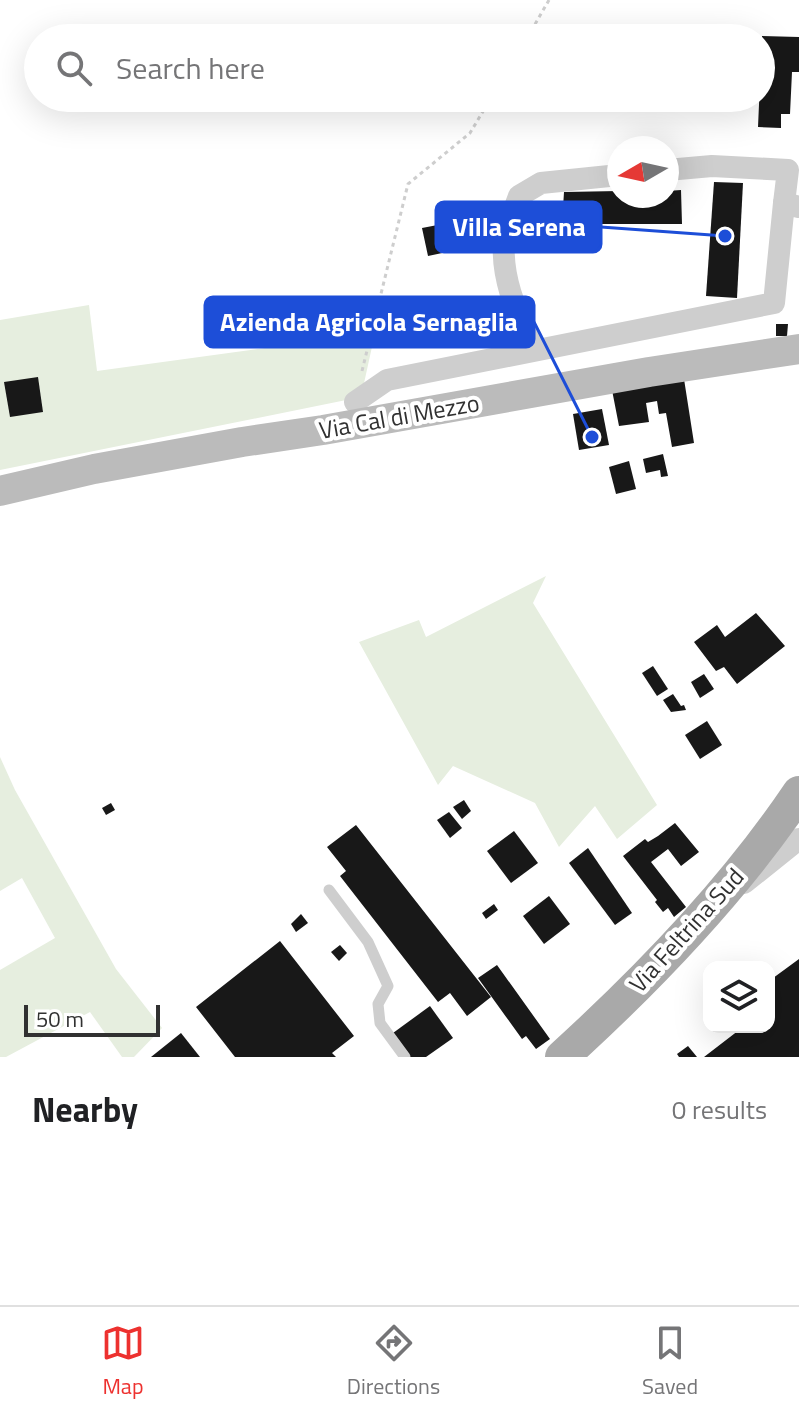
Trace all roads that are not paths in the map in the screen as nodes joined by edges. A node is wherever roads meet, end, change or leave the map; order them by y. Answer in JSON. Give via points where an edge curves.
{"nodes":[{"id":1,"x":679,"y":169,"type":"edge"},
{"id":2,"x":607,"y":176,"type":"edge"},
{"id":3,"x":792,"y":205,"type":"edge"},
{"id":4,"x":788,"y":272,"type":"edge"},
{"id":5,"x":799,"y":349,"type":"edge"},
{"id":6,"x":536,"y":350,"type":"junction"},
{"id":7,"x":355,"y":402,"type":"road end"},
{"id":8,"x":0,"y":491,"type":"edge"},
{"id":9,"x":799,"y":793,"type":"edge"},
{"id":10,"x":799,"y":839,"type":"edge"},
{"id":11,"x":329,"y":890,"type":"dead end"},
{"id":12,"x":707,"y":910,"type":"junction"},
{"id":13,"x":405,"y":1057,"type":"edge"},
{"id":14,"x":562,"y":1057,"type":"edge"}],
"edges":[{"from":1,"to":3,"type":"street","via":[[788,170]]},
{"from":2,"to":6,"type":"street","via":[[541,183],[519,196],[506,233],[507,279],[520,323]]},
{"from":3,"to":4,"type":"street"},
{"from":4,"to":6,"type":"street","via":[[774,303]]},
{"from":5,"to":8,"type":"street","name":"Via Cal di Mezzo","via":[[227,444]]},
{"from":6,"to":7,"type":"street","via":[[387,380]]},
{"from":9,"to":12,"type":"main road","name":"Via Feltrina Sud"},
{"from":10,"to":12,"type":"street"},
{"from":11,"to":13,"type":"lane","via":[[368,942],[388,986],[378,1004],[380,1023]]},
{"from":12,"to":14,"type":"main road","name":"Via Feltrina Sud"}]}
